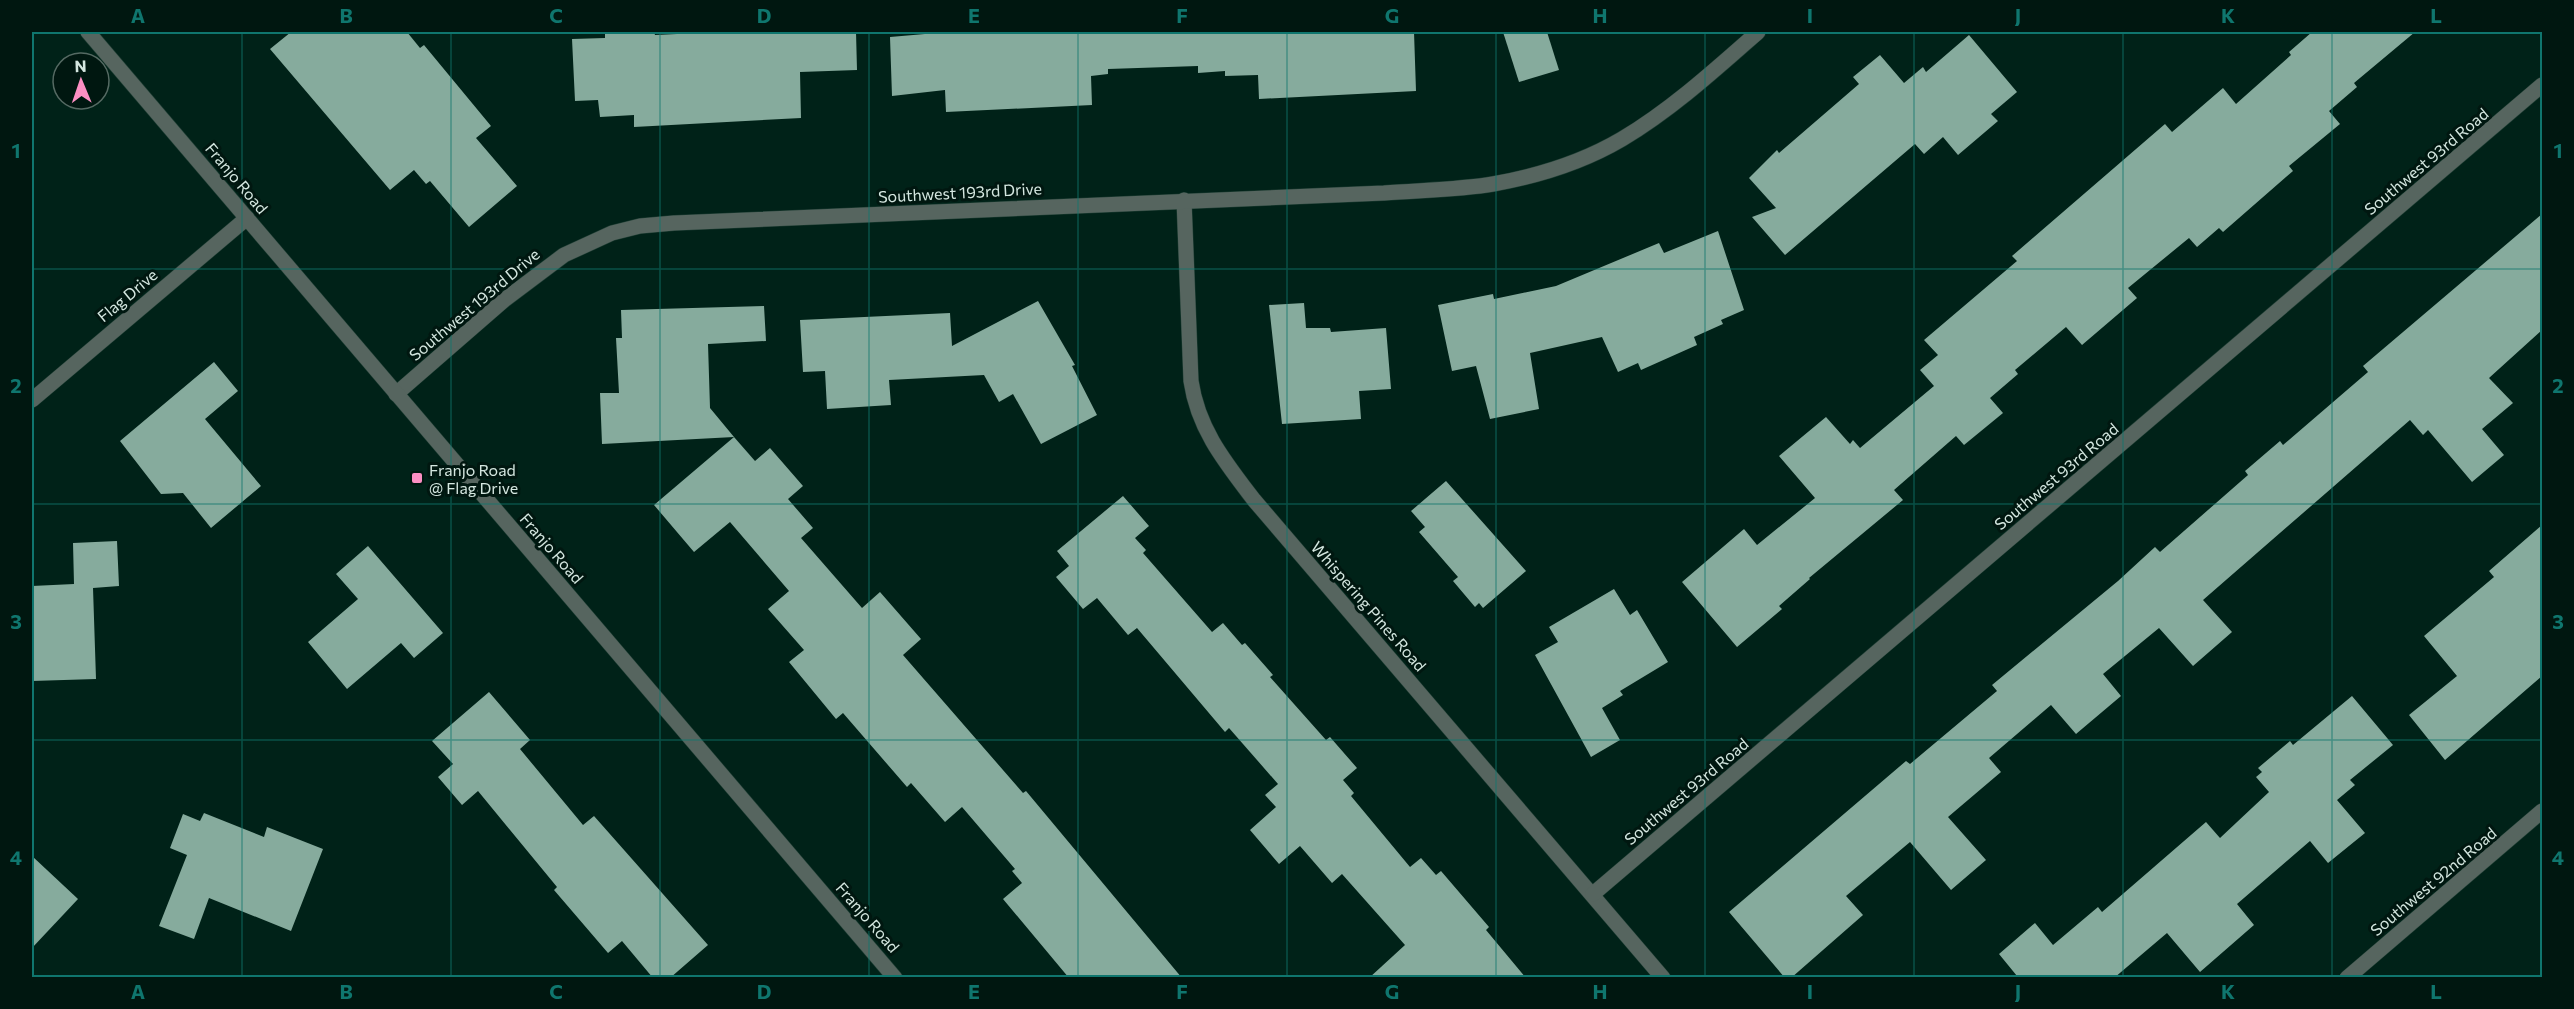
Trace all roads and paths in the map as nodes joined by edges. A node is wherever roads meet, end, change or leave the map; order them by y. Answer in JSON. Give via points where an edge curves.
{"nodes":[{"id":1,"x":88,"y":32,"type":"edge"},
{"id":2,"x":1758,"y":32,"type":"edge"},
{"id":3,"x":2542,"y":85,"type":"edge"},
{"id":4,"x":1184,"y":200,"type":"junction"},
{"id":5,"x":247,"y":218,"type":"junction"},
{"id":6,"x":396,"y":394,"type":"junction"},
{"id":7,"x":32,"y":400,"type":"edge"},
{"id":8,"x":2542,"y":811,"type":"edge"},
{"id":9,"x":1593,"y":894,"type":"junction"},
{"id":10,"x":895,"y":978,"type":"edge"},
{"id":11,"x":1664,"y":978,"type":"edge"},
{"id":12,"x":2347,"y":978,"type":"edge"}],
"edges":[{"from":1,"to":5,"type":"street","name":"Franjo Road"},
{"from":2,"to":4,"type":"street","name":"Southwest 193rd Drive","via":[[1622,139],[1579,160],[1537,174],[1492,184],[1384,193]]},
{"from":3,"to":9,"type":"street","name":"Southwest 93rd Road"},
{"from":4,"to":6,"type":"street","name":"Southwest 193rd Drive","via":[[674,223],[628,229],[579,246],[546,267]]},
{"from":4,"to":9,"type":"street","name":"Whispering Pines Road","via":[[1191,381],[1194,405],[1208,434],[1254,500]]},
{"from":5,"to":6,"type":"street","name":"Franjo Road"},
{"from":5,"to":7,"type":"street","name":"Flag Drive"},
{"from":6,"to":10,"type":"street","name":"Franjo Road"},
{"from":8,"to":12,"type":"street","name":"Southwest 92nd Road"},
{"from":9,"to":11,"type":"street","name":"Whispering Pines Road"}]}
